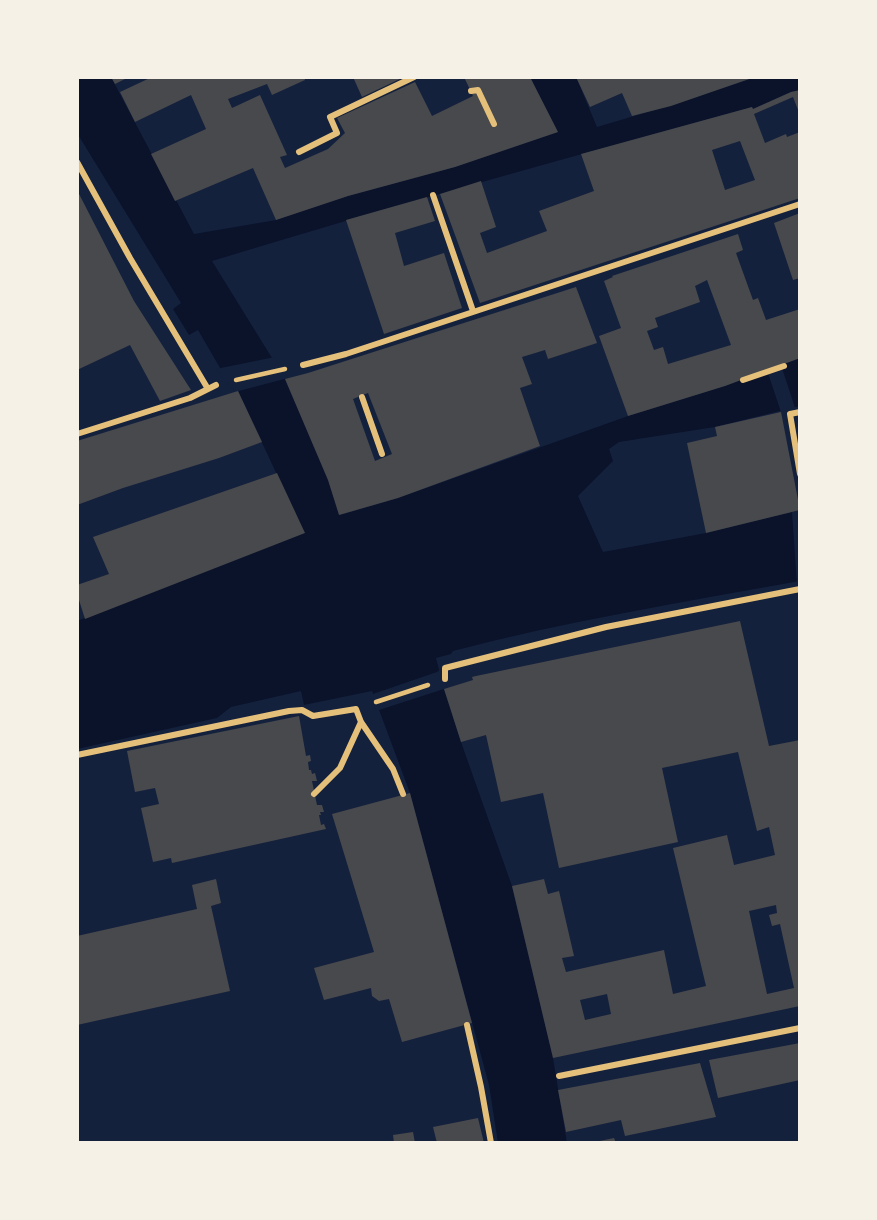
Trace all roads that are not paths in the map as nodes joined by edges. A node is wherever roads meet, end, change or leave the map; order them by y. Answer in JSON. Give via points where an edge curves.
{"nodes":[{"id":1,"x":414,"y":77,"type":"edge"},
{"id":2,"x":471,"y":90,"type":"dead end"},
{"id":3,"x":494,"y":124,"type":"dead end"},
{"id":4,"x":299,"y":152,"type":"dead end"},
{"id":5,"x":77,"y":162,"type":"edge"},
{"id":6,"x":433,"y":195,"type":"dead end"},
{"id":7,"x":800,"y":205,"type":"edge"},
{"id":8,"x":473,"y":311,"type":"junction"},
{"id":9,"x":303,"y":365,"type":"road end"},
{"id":10,"x":783,"y":366,"type":"dead end"},
{"id":11,"x":743,"y":380,"type":"dead end"},
{"id":12,"x":216,"y":385,"type":"dead end"},
{"id":13,"x":208,"y":389,"type":"junction"},
{"id":14,"x":362,"y":397,"type":"dead end"},
{"id":15,"x":800,"y":412,"type":"edge"},
{"id":16,"x":77,"y":434,"type":"edge"},
{"id":17,"x":382,"y":454,"type":"dead end"},
{"id":18,"x":800,"y":474,"type":"edge"},
{"id":19,"x":800,"y":589,"type":"edge"},
{"id":20,"x":445,"y":679,"type":"dead end"},
{"id":21,"x":361,"y":722,"type":"junction"},
{"id":22,"x":77,"y":755,"type":"edge"},
{"id":23,"x":314,"y":794,"type":"dead end"},
{"id":24,"x":404,"y":794,"type":"dead end"},
{"id":25,"x":467,"y":1025,"type":"dead end"},
{"id":26,"x":800,"y":1028,"type":"edge"},
{"id":27,"x":559,"y":1076,"type":"dead end"},
{"id":28,"x":491,"y":1143,"type":"edge"}],
"edges":[{"from":1,"to":4,"type":"street","via":[[330,117],[337,132]]},
{"from":2,"to":3,"type":"street","via":[[478,90]]},
{"from":5,"to":13,"type":"street"},
{"from":6,"to":8,"type":"street"},
{"from":7,"to":8,"type":"street"},
{"from":8,"to":9,"type":"street"},
{"from":10,"to":11,"type":"street"},
{"from":12,"to":13,"type":"street"},
{"from":13,"to":16,"type":"street"},
{"from":14,"to":17,"type":"street"},
{"from":15,"to":18,"type":"street","via":[[790,414]]},
{"from":19,"to":20,"type":"street","via":[[512,651],[445,668]]},
{"from":21,"to":22,"type":"street","via":[[356,709],[313,716],[289,710]]},
{"from":21,"to":23,"type":"street","via":[[340,768]]},
{"from":21,"to":24,"type":"street"},
{"from":25,"to":28,"type":"street"},
{"from":26,"to":27,"type":"street"}]}
